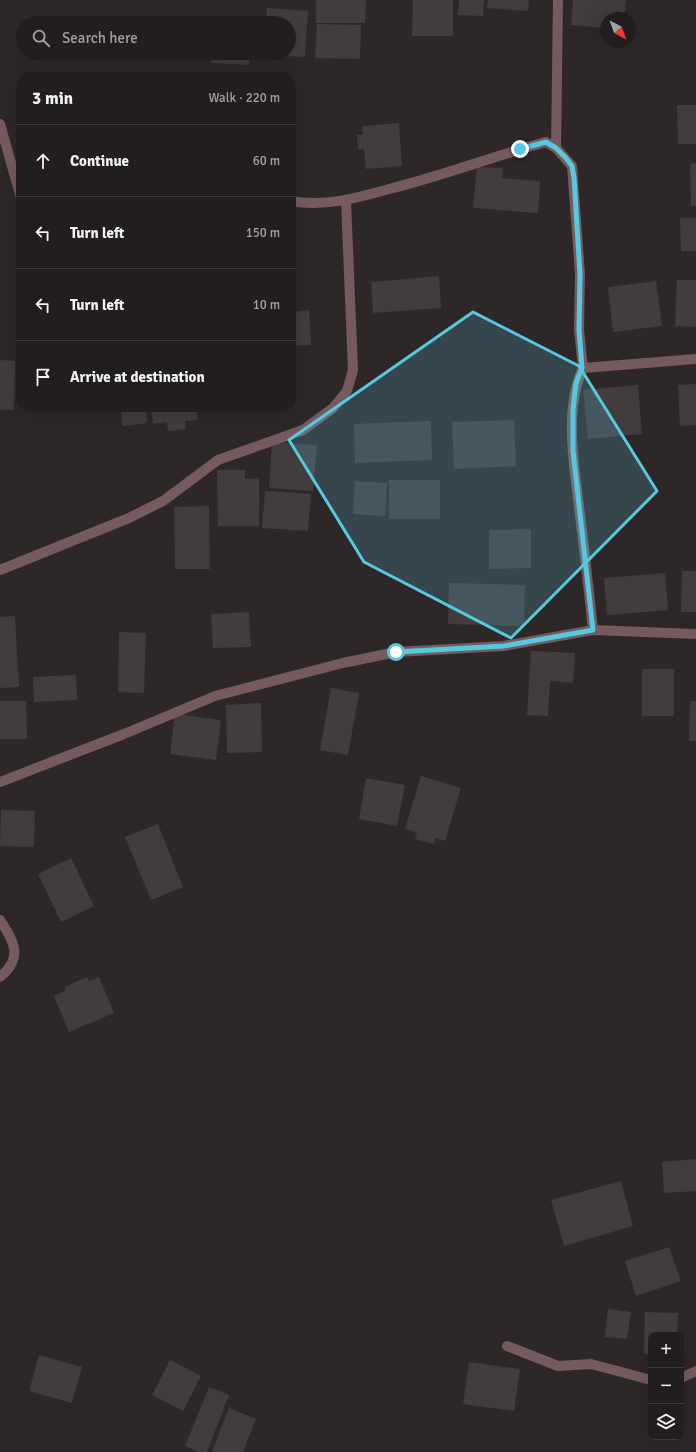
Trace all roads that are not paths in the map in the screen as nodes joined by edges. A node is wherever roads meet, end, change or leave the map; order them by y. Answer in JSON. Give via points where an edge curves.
{"nodes":[{"id":1,"x":558,"y":0,"type":"edge"},
{"id":2,"x":0,"y":124,"type":"edge"},
{"id":3,"x":556,"y":148,"type":"junction"},
{"id":4,"x":16,"y":180,"type":"edge"},
{"id":5,"x":346,"y":201,"type":"junction"},
{"id":6,"x":296,"y":202,"type":"edge"},
{"id":7,"x":696,"y":359,"type":"edge"},
{"id":8,"x":582,"y":368,"type":"junction"},
{"id":9,"x":0,"y":570,"type":"edge"},
{"id":10,"x":593,"y":630,"type":"junction"},
{"id":11,"x":696,"y":634,"type":"edge"},
{"id":12,"x":0,"y":782,"type":"edge"},
{"id":13,"x":0,"y":920,"type":"edge"},
{"id":14,"x":0,"y":977,"type":"edge"},
{"id":15,"x":507,"y":1346,"type":"dead end"},
{"id":16,"x":696,"y":1371,"type":"edge"},
{"id":17,"x":684,"y":1377,"type":"edge"},
{"id":18,"x":648,"y":1379,"type":"edge"}],
"edges":[{"from":1,"to":3,"type":"street"},
{"from":2,"to":4,"type":"street"},
{"from":3,"to":5,"type":"street","via":[[546,142]]},
{"from":3,"to":8,"type":"street","via":[[572,166],[574,178]]},
{"from":5,"to":6,"type":"street"},
{"from":5,"to":9,"type":"street","via":[[353,370],[346,391],[333,408],[303,430],[218,460],[163,501],[129,518]]},
{"from":7,"to":8,"type":"street"},
{"from":8,"to":10,"type":"street","via":[[576,383],[573,451]]},
{"from":10,"to":11,"type":"street"},
{"from":10,"to":12,"type":"street","via":[[504,646],[396,652],[343,663],[215,696]]},
{"from":13,"to":14,"type":"street","via":[[12,937],[15,956],[10,969]]},
{"from":15,"to":18,"type":"street","via":[[558,1366],[591,1364]]},
{"from":16,"to":17,"type":"street"}]}
